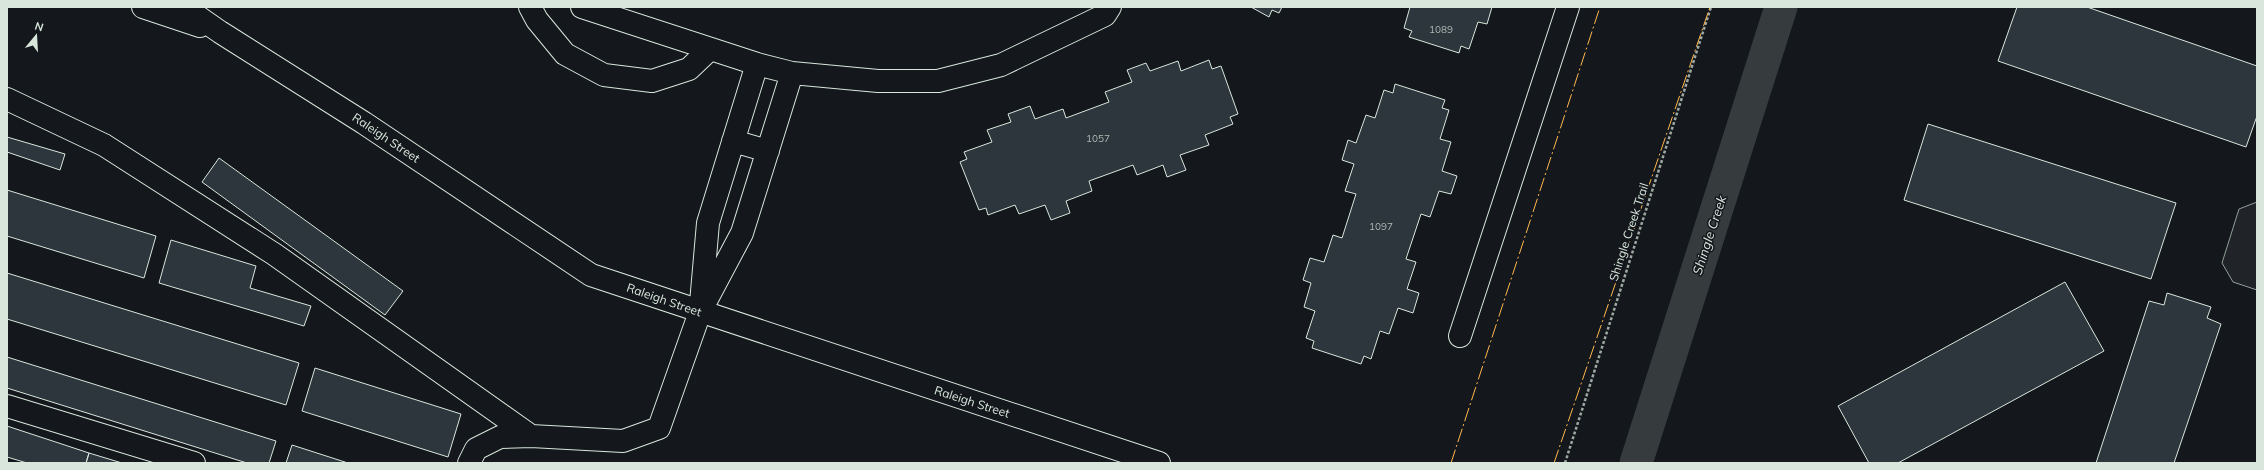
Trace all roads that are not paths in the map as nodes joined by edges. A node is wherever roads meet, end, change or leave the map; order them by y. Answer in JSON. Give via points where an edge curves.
{"nodes":[{"id":1,"x":143,"y":7,"type":"edge"},
{"id":2,"x":184,"y":7,"type":"edge"},
{"id":3,"x":530,"y":7,"type":"edge"},
{"id":4,"x":582,"y":7,"type":"edge"},
{"id":5,"x":1110,"y":7,"type":"edge"},
{"id":6,"x":1568,"y":7,"type":"edge"},
{"id":7,"x":220,"y":32,"type":"junction"},
{"id":8,"x":710,"y":49,"type":"junction"},
{"id":9,"x":756,"y":64,"type":"junction"},
{"id":10,"x":792,"y":73,"type":"junction"},
{"id":11,"x":7,"y":99,"type":"edge"},
{"id":12,"x":732,"y":141,"type":"junction"},
{"id":13,"x":768,"y":152,"type":"junction"},
{"id":14,"x":700,"y":312,"type":"junction"},
{"id":15,"x":1460,"y":336,"type":"dead end"},
{"id":16,"x":7,"y":406,"type":"edge"},
{"id":17,"x":531,"y":436,"type":"junction"},
{"id":18,"x":194,"y":463,"type":"edge"},
{"id":19,"x":469,"y":463,"type":"edge"},
{"id":20,"x":1159,"y":463,"type":"edge"}],
"edges":[{"from":1,"to":7,"type":"street","name":"Raleigh Street"},
{"from":2,"to":7,"type":"street","name":"Raleigh Street"},
{"from":3,"to":8,"type":"street","via":[[564,54],[604,75],[652,81],[689,69]]},
{"from":4,"to":8,"type":"street"},
{"from":5,"to":10,"type":"street","via":[[1105,15],[1000,65],[938,81],[878,81]]},
{"from":6,"to":15,"type":"street"},
{"from":7,"to":14,"type":"street","name":"Raleigh Street","via":[[364,123],[590,275]]},
{"from":8,"to":9,"type":"street"},
{"from":9,"to":10,"type":"street"},
{"from":9,"to":12,"type":"street"},
{"from":10,"to":13,"type":"street"},
{"from":11,"to":17,"type":"street","via":[[104,145],[274,254]]},
{"from":12,"to":13,"type":"street"},
{"from":12,"to":14,"type":"street","via":[[708,223]]},
{"from":13,"to":14,"type":"street","via":[[742,233]]},
{"from":14,"to":17,"type":"street","via":[[659,428],[623,441]]},
{"from":14,"to":20,"type":"street","name":"Raleigh Street"},
{"from":16,"to":18,"type":"street"},
{"from":17,"to":19,"type":"street","via":[[500,437],[476,449]]}]}
